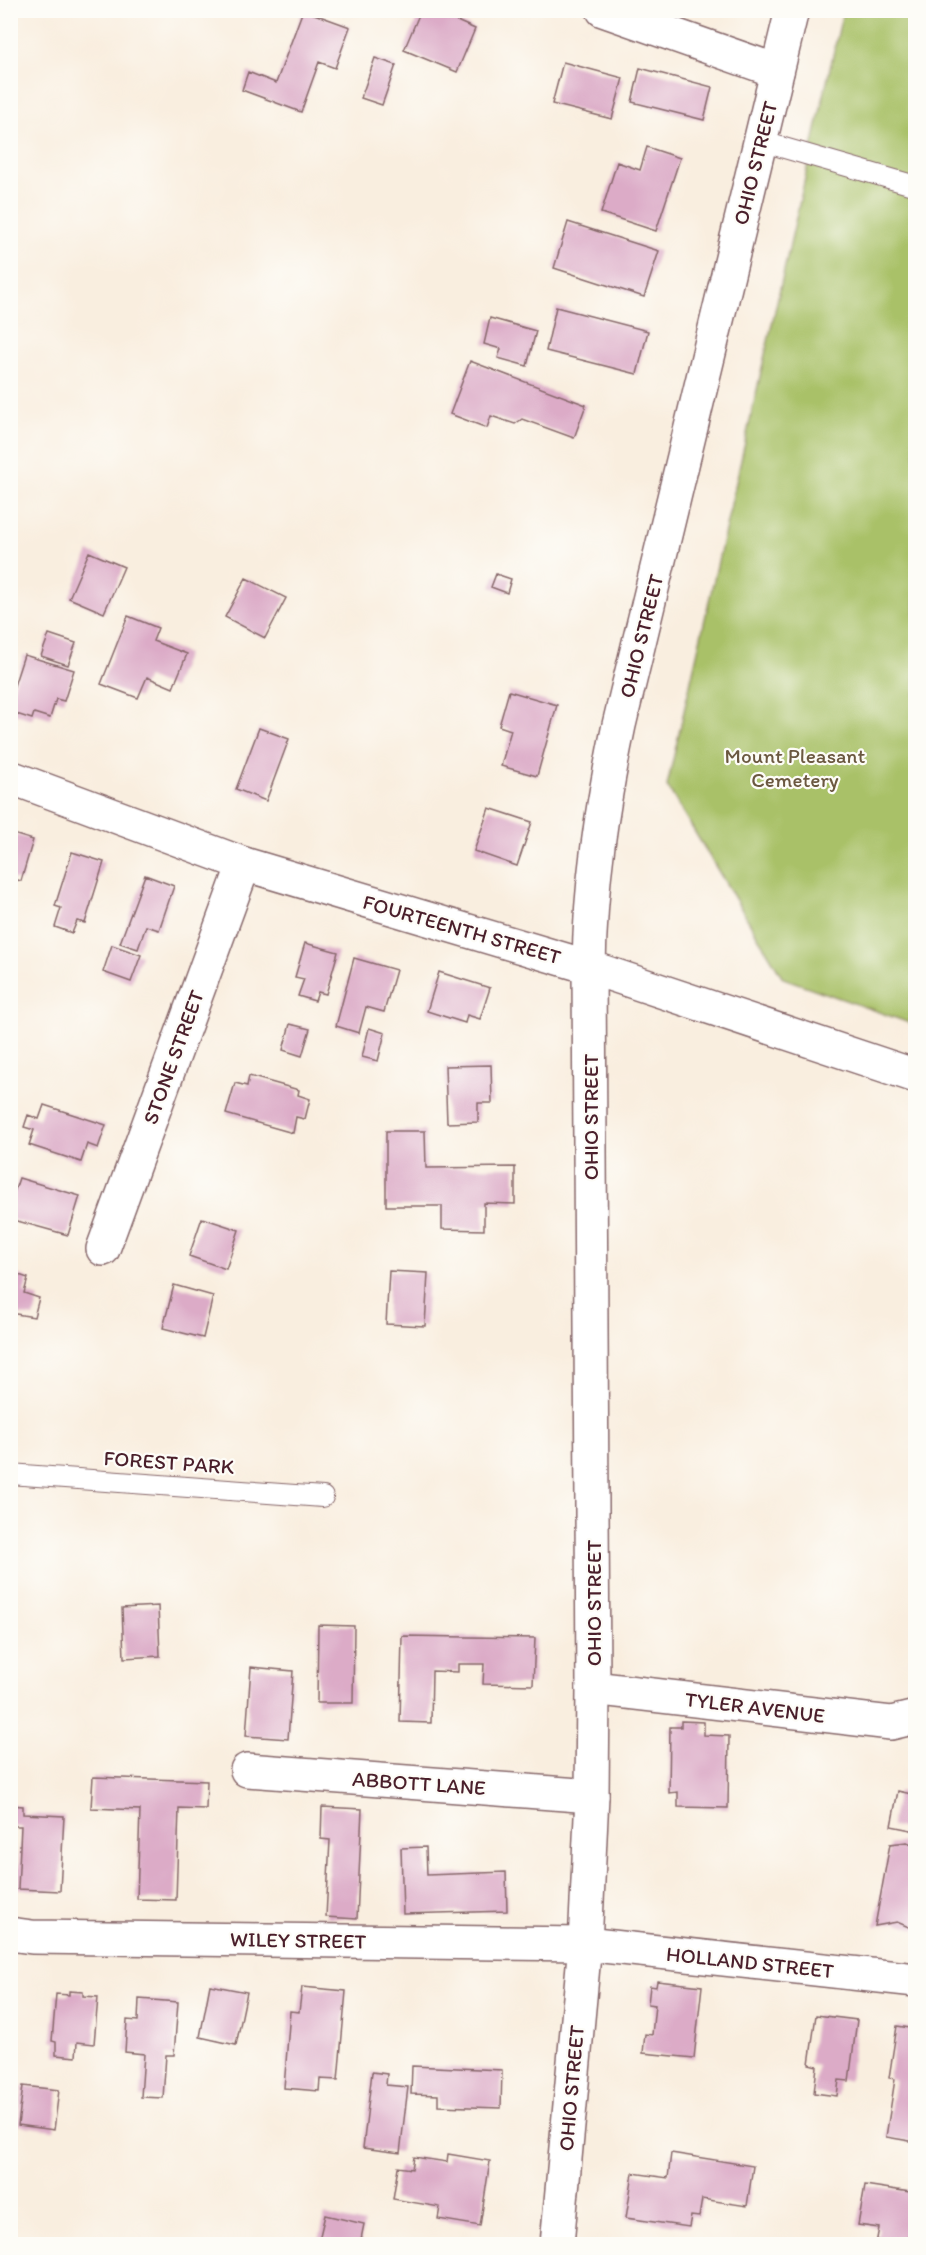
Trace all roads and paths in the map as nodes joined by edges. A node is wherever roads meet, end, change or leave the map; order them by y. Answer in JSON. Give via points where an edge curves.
{"nodes":[{"id":1,"x":603,"y":10,"type":"edge"},
{"id":2,"x":792,"y":10,"type":"edge"},
{"id":3,"x":777,"y":71,"type":"junction"},
{"id":4,"x":760,"y":141,"type":"junction"},
{"id":5,"x":915,"y":186,"type":"edge"},
{"id":6,"x":10,"y":777,"type":"edge"},
{"id":7,"x":244,"y":864,"type":"junction"},
{"id":8,"x":589,"y":967,"type":"junction"},
{"id":9,"x":915,"y":1076,"type":"edge"},
{"id":10,"x":103,"y":1249,"type":"dead end"},
{"id":11,"x":10,"y":1474,"type":"edge"},
{"id":12,"x":323,"y":1497,"type":"dead end"},
{"id":13,"x":593,"y":1688,"type":"junction"},
{"id":14,"x":915,"y":1717,"type":"edge"},
{"id":15,"x":248,"y":1770,"type":"dead end"},
{"id":16,"x":592,"y":1796,"type":"junction"},
{"id":17,"x":10,"y":1934,"type":"edge"},
{"id":18,"x":585,"y":1944,"type":"junction"},
{"id":19,"x":915,"y":1980,"type":"edge"},
{"id":20,"x":557,"y":2244,"type":"edge"}],
"edges":[{"from":1,"to":3,"type":"street"},
{"from":2,"to":3,"type":"street","name":"OHIO STREET"},
{"from":3,"to":4,"type":"street","name":"OHIO STREET"},
{"from":4,"to":5,"type":"lane"},
{"from":4,"to":8,"type":"street","name":"OHIO STREET","via":[[608,776],[591,899]]},
{"from":6,"to":7,"type":"street","name":"FOURTEENTH STREET"},
{"from":7,"to":8,"type":"street","name":"FOURTEENTH STREET"},
{"from":7,"to":10,"type":"street","name":"STONE STREET"},
{"from":8,"to":9,"type":"street","name":"FOURTEENTH STREET"},
{"from":8,"to":13,"type":"street","name":"OHIO STREET"},
{"from":11,"to":12,"type":"lane","name":"FOREST PARK"},
{"from":13,"to":14,"type":"street","name":"TYLER AVENUE","via":[[891,1724]]},
{"from":13,"to":16,"type":"street","name":"OHIO STREET"},
{"from":15,"to":16,"type":"street","name":"ABBOTT LANE"},
{"from":16,"to":18,"type":"street","name":"OHIO STREET"},
{"from":17,"to":18,"type":"street","name":"WILEY STREET"},
{"from":18,"to":19,"type":"street","name":"HOLLAND STREET"},
{"from":18,"to":20,"type":"street","name":"OHIO STREET"}]}
